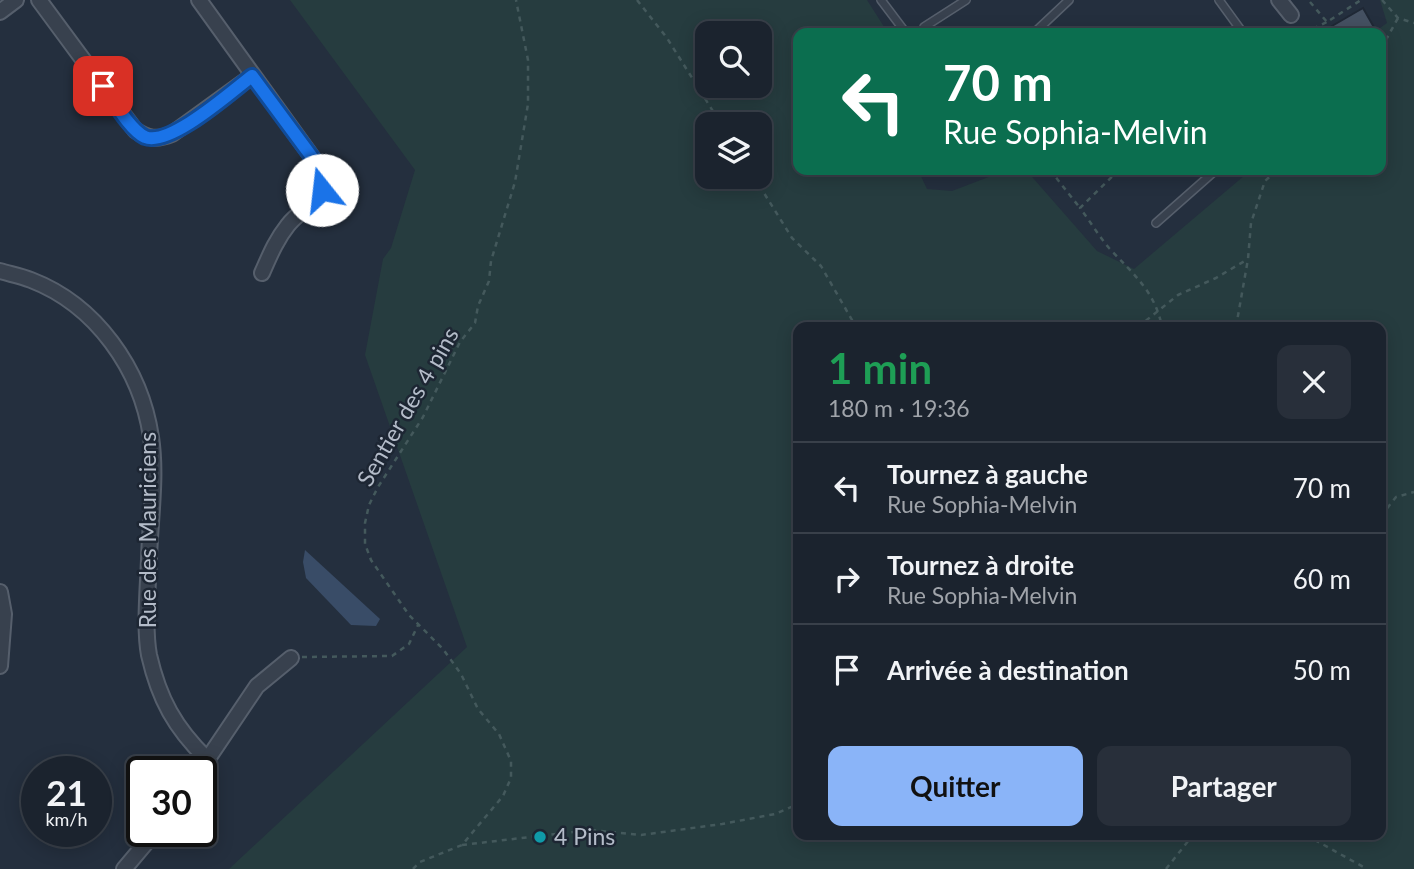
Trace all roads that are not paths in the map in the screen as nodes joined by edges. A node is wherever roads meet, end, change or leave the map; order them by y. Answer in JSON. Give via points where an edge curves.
{"nodes":[{"id":1,"x":16,"y":0,"type":"edge"},
{"id":2,"x":39,"y":0,"type":"edge"},
{"id":3,"x":199,"y":0,"type":"edge"},
{"id":4,"x":881,"y":0,"type":"edge"},
{"id":5,"x":966,"y":0,"type":"edge"},
{"id":6,"x":1069,"y":0,"type":"edge"},
{"id":7,"x":1219,"y":0,"type":"edge"},
{"id":8,"x":1279,"y":0,"type":"edge"},
{"id":9,"x":0,"y":12,"type":"edge"},
{"id":10,"x":1291,"y":15,"type":"dead end"},
{"id":11,"x":924,"y":27,"type":"dead end"},
{"id":12,"x":902,"y":28,"type":"edge"},
{"id":13,"x":1039,"y":28,"type":"edge"},
{"id":14,"x":1239,"y":28,"type":"edge"},
{"id":15,"x":252,"y":76,"type":"junction"},
{"id":16,"x":1210,"y":175,"type":"edge"},
{"id":17,"x":1156,"y":223,"type":"dead end"},
{"id":18,"x":0,"y":271,"type":"edge"},
{"id":19,"x":262,"y":273,"type":"dead end"},
{"id":20,"x":0,"y":592,"type":"edge"},
{"id":21,"x":291,"y":658,"type":"road end"},
{"id":22,"x":0,"y":666,"type":"edge"},
{"id":23,"x":204,"y":756,"type":"edge"},
{"id":24,"x":209,"y":756,"type":"edge"},
{"id":25,"x":143,"y":847,"type":"edge"},
{"id":26,"x":124,"y":869,"type":"edge"}],
"edges":[{"from":1,"to":9,"type":"street"},
{"from":2,"to":15,"type":"street","via":[[135,130],[146,138],[172,134]]},
{"from":3,"to":15,"type":"street"},
{"from":4,"to":12,"type":"lane"},
{"from":5,"to":11,"type":"lane"},
{"from":6,"to":13,"type":"lane"},
{"from":7,"to":14,"type":"lane"},
{"from":8,"to":10,"type":"street"},
{"from":15,"to":19,"type":"street","via":[[324,178],[317,197],[274,244]]},
{"from":16,"to":17,"type":"lane"},
{"from":18,"to":23,"type":"street","name":"Rue des Mauriciens","via":[[31,280],[83,313],[111,341],[134,380],[152,439],[148,652],[161,696],[185,737]]},
{"from":20,"to":22,"type":"street","via":[[4,614]]},
{"from":21,"to":24,"type":"street","via":[[257,687]]},
{"from":25,"to":26,"type":"street"}]}
